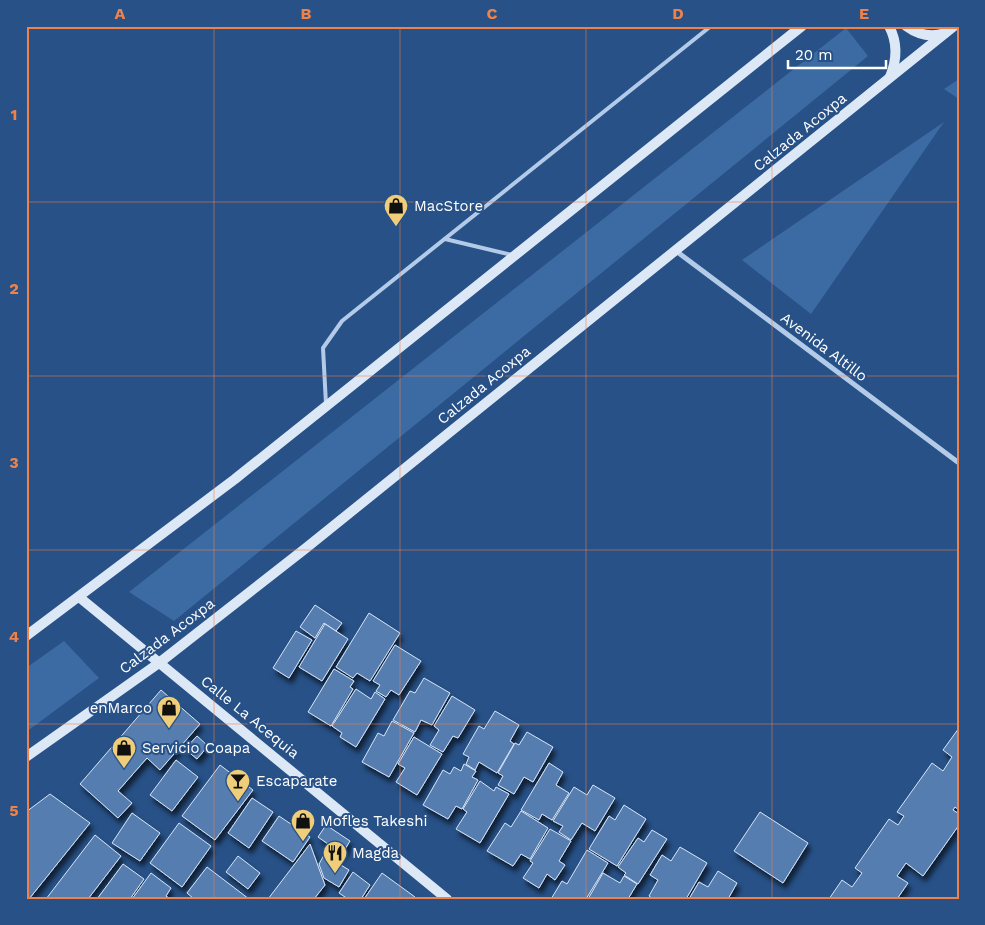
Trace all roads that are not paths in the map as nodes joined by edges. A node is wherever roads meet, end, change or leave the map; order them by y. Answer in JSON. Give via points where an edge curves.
{"nodes":[{"id":1,"x":711,"y":26,"type":"edge"},
{"id":2,"x":802,"y":26,"type":"edge"},
{"id":3,"x":889,"y":26,"type":"edge"},
{"id":4,"x":906,"y":26,"type":"edge"},
{"id":5,"x":950,"y":30,"type":"edge"},
{"id":6,"x":890,"y":78,"type":"junction"},
{"id":7,"x":445,"y":239,"type":"junction"},
{"id":8,"x":675,"y":250,"type":"junction"},
{"id":9,"x":514,"y":256,"type":"junction"},
{"id":10,"x":326,"y":406,"type":"junction"},
{"id":11,"x":959,"y":463,"type":"edge"},
{"id":12,"x":79,"y":598,"type":"junction"},
{"id":13,"x":26,"y":636,"type":"edge"},
{"id":14,"x":159,"y":663,"type":"junction"},
{"id":15,"x":26,"y":758,"type":"edge"},
{"id":16,"x":447,"y":899,"type":"edge"}],
"edges":[{"from":1,"to":7,"type":"lane"},
{"from":2,"to":9,"type":"main road"},
{"from":3,"to":6,"type":"main road","via":[[896,53]]},
{"from":4,"to":5,"type":"main road","via":[[937,36]]},
{"from":5,"to":6,"type":"main road","name":"Calzada Acoxpa"},
{"from":6,"to":8,"type":"main road","name":"Calzada Acoxpa"},
{"from":7,"to":9,"type":"lane"},
{"from":7,"to":10,"type":"lane","via":[[342,321],[328,339],[324,348]]},
{"from":8,"to":11,"type":"street","name":"Avenida Altillo"},
{"from":8,"to":14,"type":"main road","name":"Calzada Acoxpa"},
{"from":9,"to":10,"type":"main road"},
{"from":10,"to":12,"type":"main road"},
{"from":12,"to":13,"type":"main road"},
{"from":12,"to":14,"type":"main road","name":"Calle La Acequia"},
{"from":14,"to":15,"type":"main road","name":"Calzada Acoxpa"},
{"from":14,"to":16,"type":"main road","name":"Calle La Acequia"}]}
